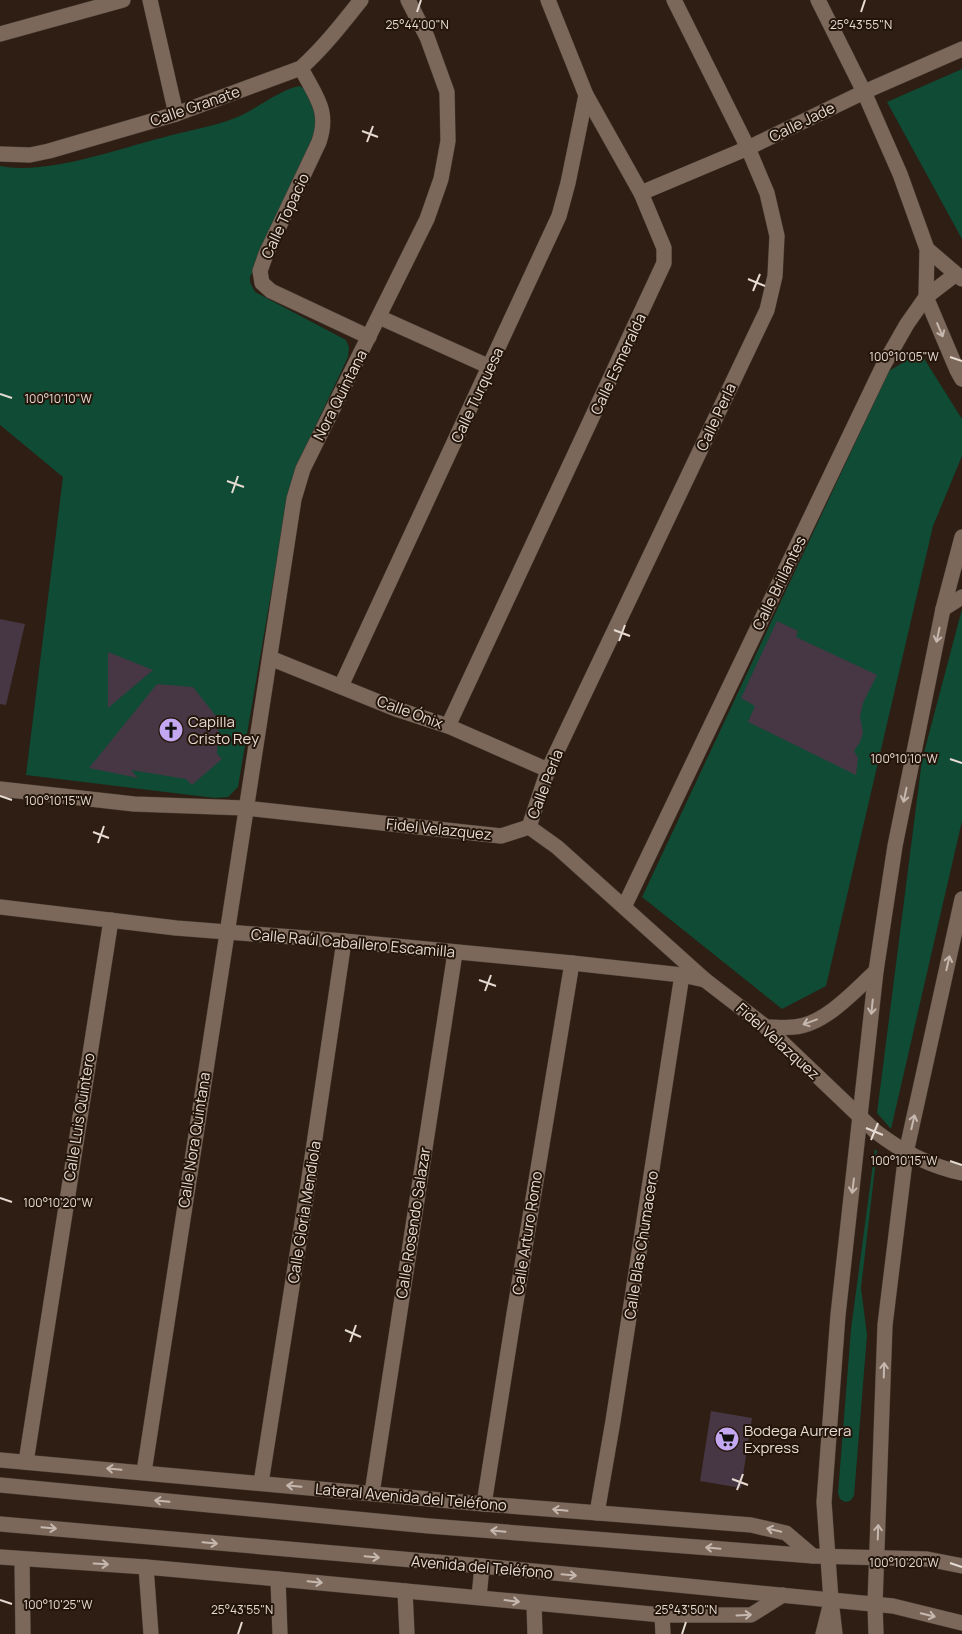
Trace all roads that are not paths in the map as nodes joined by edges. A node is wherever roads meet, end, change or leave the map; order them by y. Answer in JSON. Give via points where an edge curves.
{"nodes":[{"id":1,"x":123,"y":0,"type":"edge"},
{"id":2,"x":150,"y":0,"type":"edge"},
{"id":3,"x":361,"y":0,"type":"edge"},
{"id":4,"x":408,"y":0,"type":"edge"},
{"id":5,"x":548,"y":0,"type":"edge"},
{"id":6,"x":674,"y":0,"type":"edge"},
{"id":7,"x":818,"y":0,"type":"edge"},
{"id":8,"x":0,"y":34,"type":"edge"},
{"id":9,"x":962,"y":49,"type":"edge"},
{"id":10,"x":301,"y":68,"type":"junction"},
{"id":11,"x":864,"y":92,"type":"junction"},
{"id":12,"x":586,"y":95,"type":"junction"},
{"id":13,"x":176,"y":114,"type":"junction"},
{"id":14,"x":748,"y":148,"type":"junction"},
{"id":15,"x":0,"y":154,"type":"edge"},
{"id":16,"x":641,"y":193,"type":"junction"},
{"id":17,"x":927,"y":249,"type":"junction"},
{"id":18,"x":959,"y":276,"type":"edge"},
{"id":19,"x":926,"y":297,"type":"junction"},
{"id":20,"x":379,"y":317,"type":"junction"},
{"id":21,"x":369,"y":337,"type":"junction"},
{"id":22,"x":490,"y":367,"type":"junction"},
{"id":23,"x":962,"y":379,"type":"edge"},
{"id":24,"x":962,"y":537,"type":"edge"},
{"id":25,"x":962,"y":597,"type":"edge"},
{"id":26,"x":943,"y":609,"type":"junction"},
{"id":27,"x":270,"y":658,"type":"junction"},
{"id":28,"x":341,"y":686,"type":"junction"},
{"id":29,"x":448,"y":726,"type":"junction"},
{"id":30,"x":548,"y":770,"type":"junction"},
{"id":31,"x":0,"y":789,"type":"edge"},
{"id":32,"x":245,"y":808,"type":"junction"},
{"id":33,"x":529,"y":827,"type":"junction"},
{"id":34,"x":962,"y":899,"type":"edge"},
{"id":35,"x":0,"y":907,"type":"edge"},
{"id":36,"x":624,"y":907,"type":"junction"},
{"id":37,"x":111,"y":920,"type":"junction"},
{"id":38,"x":227,"y":931,"type":"junction"},
{"id":39,"x":344,"y":941,"type":"junction"},
{"id":40,"x":455,"y":953,"type":"junction"},
{"id":41,"x":572,"y":963,"type":"junction"},
{"id":42,"x":876,"y":972,"type":"junction"},
{"id":43,"x":682,"y":975,"type":"junction"},
{"id":44,"x":705,"y":980,"type":"junction"},
{"id":45,"x":766,"y":1027,"type":"junction"},
{"id":46,"x":861,"y":1118,"type":"junction"},
{"id":47,"x":906,"y":1153,"type":"junction"},
{"id":48,"x":962,"y":1173,"type":"edge"},
{"id":49,"x":0,"y":1460,"type":"edge"},
{"id":50,"x":26,"y":1462,"type":"junction"},
{"id":51,"x":144,"y":1472,"type":"junction"},
{"id":52,"x":262,"y":1483,"type":"junction"},
{"id":53,"x":0,"y":1485,"type":"edge"},
{"id":54,"x":372,"y":1493,"type":"junction"},
{"id":55,"x":432,"y":1500,"type":"junction"},
{"id":56,"x":484,"y":1504,"type":"junction"},
{"id":57,"x":597,"y":1514,"type":"junction"},
{"id":58,"x":0,"y":1524,"type":"edge"},
{"id":59,"x":429,"y":1526,"type":"junction"},
{"id":60,"x":0,"y":1557,"type":"edge"},
{"id":61,"x":821,"y":1557,"type":"junction"},
{"id":62,"x":878,"y":1557,"type":"junction"},
{"id":63,"x":22,"y":1560,"type":"junction"},
{"id":64,"x":482,"y":1566,"type":"junction"},
{"id":65,"x":962,"y":1566,"type":"edge"},
{"id":66,"x":146,"y":1567,"type":"junction"},
{"id":67,"x":278,"y":1579,"type":"junction"},
{"id":68,"x":405,"y":1591,"type":"junction"},
{"id":69,"x":784,"y":1595,"type":"junction"},
{"id":70,"x":480,"y":1597,"type":"junction"},
{"id":71,"x":831,"y":1600,"type":"junction"},
{"id":72,"x":534,"y":1604,"type":"junction"},
{"id":73,"x":875,"y":1604,"type":"junction"},
{"id":74,"x":662,"y":1615,"type":"junction"},
{"id":75,"x":962,"y":1623,"type":"edge"},
{"id":76,"x":23,"y":1634,"type":"edge"},
{"id":77,"x":151,"y":1634,"type":"edge"},
{"id":78,"x":280,"y":1634,"type":"edge"},
{"id":79,"x":407,"y":1634,"type":"edge"},
{"id":80,"x":535,"y":1634,"type":"edge"},
{"id":81,"x":662,"y":1634,"type":"edge"},
{"id":82,"x":823,"y":1634,"type":"edge"},
{"id":83,"x":835,"y":1634,"type":"edge"},
{"id":84,"x":876,"y":1634,"type":"edge"}],
"edges":[{"from":1,"to":8,"type":"street"},
{"from":2,"to":13,"type":"street"},
{"from":3,"to":10,"type":"street","name":"Calle Granate"},
{"from":4,"to":20,"type":"street","name":"Nora Quintana","via":[[427,37],[447,92],[448,141],[441,179],[427,219]]},
{"from":5,"to":12,"type":"street","name":"Calle Esmeralda"},
{"from":6,"to":14,"type":"street","name":"Calle Perla"},
{"from":7,"to":11,"type":"street"},
{"from":9,"to":11,"type":"street","name":"Calle Jade"},
{"from":10,"to":13,"type":"street","name":"Calle Granate"},
{"from":10,"to":21,"type":"street","name":"Calle Topacio","via":[[324,112],[324,129],[266,254],[260,271],[262,283],[271,291]]},
{"from":11,"to":14,"type":"street","name":"Calle Jade"},
{"from":11,"to":17,"type":"street","via":[[900,174]]},
{"from":12,"to":16,"type":"street","name":"Calle Esmeralda"},
{"from":12,"to":22,"type":"street","name":"Calle Turquesa","via":[[560,216]]},
{"from":13,"to":15,"type":"street","name":"Calle Granate","via":[[49,152]]},
{"from":14,"to":16,"type":"street","name":"Calle Jade"},
{"from":14,"to":30,"type":"street","name":"Calle Perla","via":[[767,193],[777,236],[775,276],[767,310]]},
{"from":16,"to":29,"type":"street","name":"Calle Esmeralda","via":[[664,248],[662,269]]},
{"from":17,"to":18,"type":"street"},
{"from":17,"to":19,"type":"street"},
{"from":18,"to":19,"type":"street","name":"Calle Brillantes"},
{"from":19,"to":23,"type":"street","one_way":true},
{"from":19,"to":36,"type":"street","name":"Calle Brillantes","via":[[883,366]]},
{"from":20,"to":21,"type":"street","name":"Nora Quintana"},
{"from":20,"to":22,"type":"street"},
{"from":21,"to":27,"type":"street","name":"Nora Quintana","via":[[306,462],[296,491]]},
{"from":22,"to":28,"type":"street","name":"Calle Turquesa"},
{"from":24,"to":26,"type":"street"},
{"from":25,"to":26,"type":"street"},
{"from":26,"to":42,"type":"street","one_way":true,"via":[[895,846]]},
{"from":27,"to":28,"type":"street","name":"Calle Ónix"},
{"from":27,"to":32,"type":"street","name":"Nora Quintana"},
{"from":28,"to":29,"type":"street","name":"Calle Ónix"},
{"from":29,"to":30,"type":"street","name":"Calle Ónix"},
{"from":30,"to":33,"type":"street","name":"Calle Perla"},
{"from":31,"to":32,"type":"street","name":"Fidel Velazquez","via":[[134,804]]},
{"from":32,"to":33,"type":"street","name":"Fidel Velazquez","via":[[501,836]]},
{"from":32,"to":38,"type":"street","name":"Calle Nora Quintana"},
{"from":33,"to":36,"type":"street","name":"Fidel Velazquez","via":[[557,847]]},
{"from":47,"to":34,"type":"street","one_way":true},
{"from":35,"to":37,"type":"street","name":"Calle Raúl Caballero Escamilla"},
{"from":36,"to":44,"type":"street","name":"Fidel Velazquez"},
{"from":37,"to":38,"type":"street","name":"Calle Raúl Caballero Escamilla"},
{"from":37,"to":50,"type":"street","name":"Calle Luis Quintero"},
{"from":38,"to":39,"type":"street","name":"Calle Raúl Caballero Escamilla"},
{"from":38,"to":51,"type":"street","name":"Calle Nora Quintana"},
{"from":39,"to":40,"type":"street","name":"Calle Raúl Caballero Escamilla"},
{"from":39,"to":52,"type":"street","name":"Calle Gloria Mendiola"},
{"from":40,"to":41,"type":"street","name":"Calle Raúl Caballero Escamilla"},
{"from":40,"to":54,"type":"street","name":"Calle Rosendo Salazar"},
{"from":41,"to":43,"type":"street","name":"Calle Raúl Caballero Escamilla"},
{"from":41,"to":56,"type":"street","name":"Calle Arturo Romo"},
{"from":42,"to":45,"type":"street","one_way":true,"via":[[842,1004],[818,1019],[795,1027]]},
{"from":42,"to":46,"type":"street","one_way":true},
{"from":43,"to":44,"type":"street","name":"Calle Raúl Caballero Escamilla"},
{"from":43,"to":57,"type":"street","name":"Calle Blas Chumacero"},
{"from":44,"to":45,"type":"street","name":"Fidel Velazquez"},
{"from":45,"to":46,"type":"street","name":"Fidel Velazquez"},
{"from":46,"to":47,"type":"street","name":"Fidel Velazquez"},
{"from":46,"to":61,"type":"street","one_way":true,"via":[[838,1315]]},
{"from":47,"to":48,"type":"street","name":"Fidel Velazquez"},
{"from":62,"to":47,"type":"street","one_way":true,"via":[[885,1325]]},
{"from":49,"to":50,"type":"street","name":"Lateral Avenida del Teléfono"},
{"from":51,"to":50,"type":"street","name":"Lateral Avenida del Teléfono","one_way":true},
{"from":51,"to":52,"type":"street","name":"Lateral Avenida del Teléfono"},
{"from":54,"to":52,"type":"street","name":"Lateral Avenida del Teléfono","one_way":true},
{"from":59,"to":53,"type":"street","one_way":true},
{"from":54,"to":55,"type":"street","name":"Lateral Avenida del Teléfono"},
{"from":55,"to":56,"type":"street","name":"Lateral Avenida del Teléfono"},
{"from":55,"to":59,"type":"street"},
{"from":57,"to":56,"type":"street","name":"Lateral Avenida del Teléfono","one_way":true},
{"from":61,"to":57,"type":"street","name":"Lateral Avenida del Teléfono","one_way":true,"via":[[786,1533],[751,1525]]},
{"from":58,"to":64,"type":"street","name":"Avenida del Teléfono","one_way":true},
{"from":61,"to":59,"type":"street","one_way":true},
{"from":60,"to":63,"type":"street"},
{"from":61,"to":62,"type":"street"},
{"from":61,"to":71,"type":"street","via":[[829,1580]]},
{"from":62,"to":65,"type":"street","via":[[927,1559]]},
{"from":62,"to":73,"type":"street"},
{"from":63,"to":66,"type":"street","one_way":true},
{"from":63,"to":76,"type":"street"},
{"from":64,"to":69,"type":"street","name":"Avenida del Teléfono","one_way":true},
{"from":64,"to":70,"type":"street"},
{"from":66,"to":67,"type":"street"},
{"from":66,"to":77,"type":"street"},
{"from":67,"to":68,"type":"street","one_way":true},
{"from":67,"to":78,"type":"street"},
{"from":68,"to":70,"type":"street"},
{"from":68,"to":79,"type":"street"},
{"from":69,"to":71,"type":"street","name":"Avenida del Teléfono"},
{"from":74,"to":69,"type":"street","one_way":true,"via":[[751,1615]]},
{"from":70,"to":72,"type":"street","one_way":true},
{"from":71,"to":73,"type":"street","name":"Avenida del Teléfono"},
{"from":71,"to":82,"type":"street"},
{"from":71,"to":83,"type":"street"},
{"from":72,"to":74,"type":"street"},
{"from":72,"to":80,"type":"street"},
{"from":73,"to":75,"type":"street","name":"Avenida del Teléfono","one_way":true},
{"from":73,"to":84,"type":"street"},
{"from":74,"to":81,"type":"street"}]}
